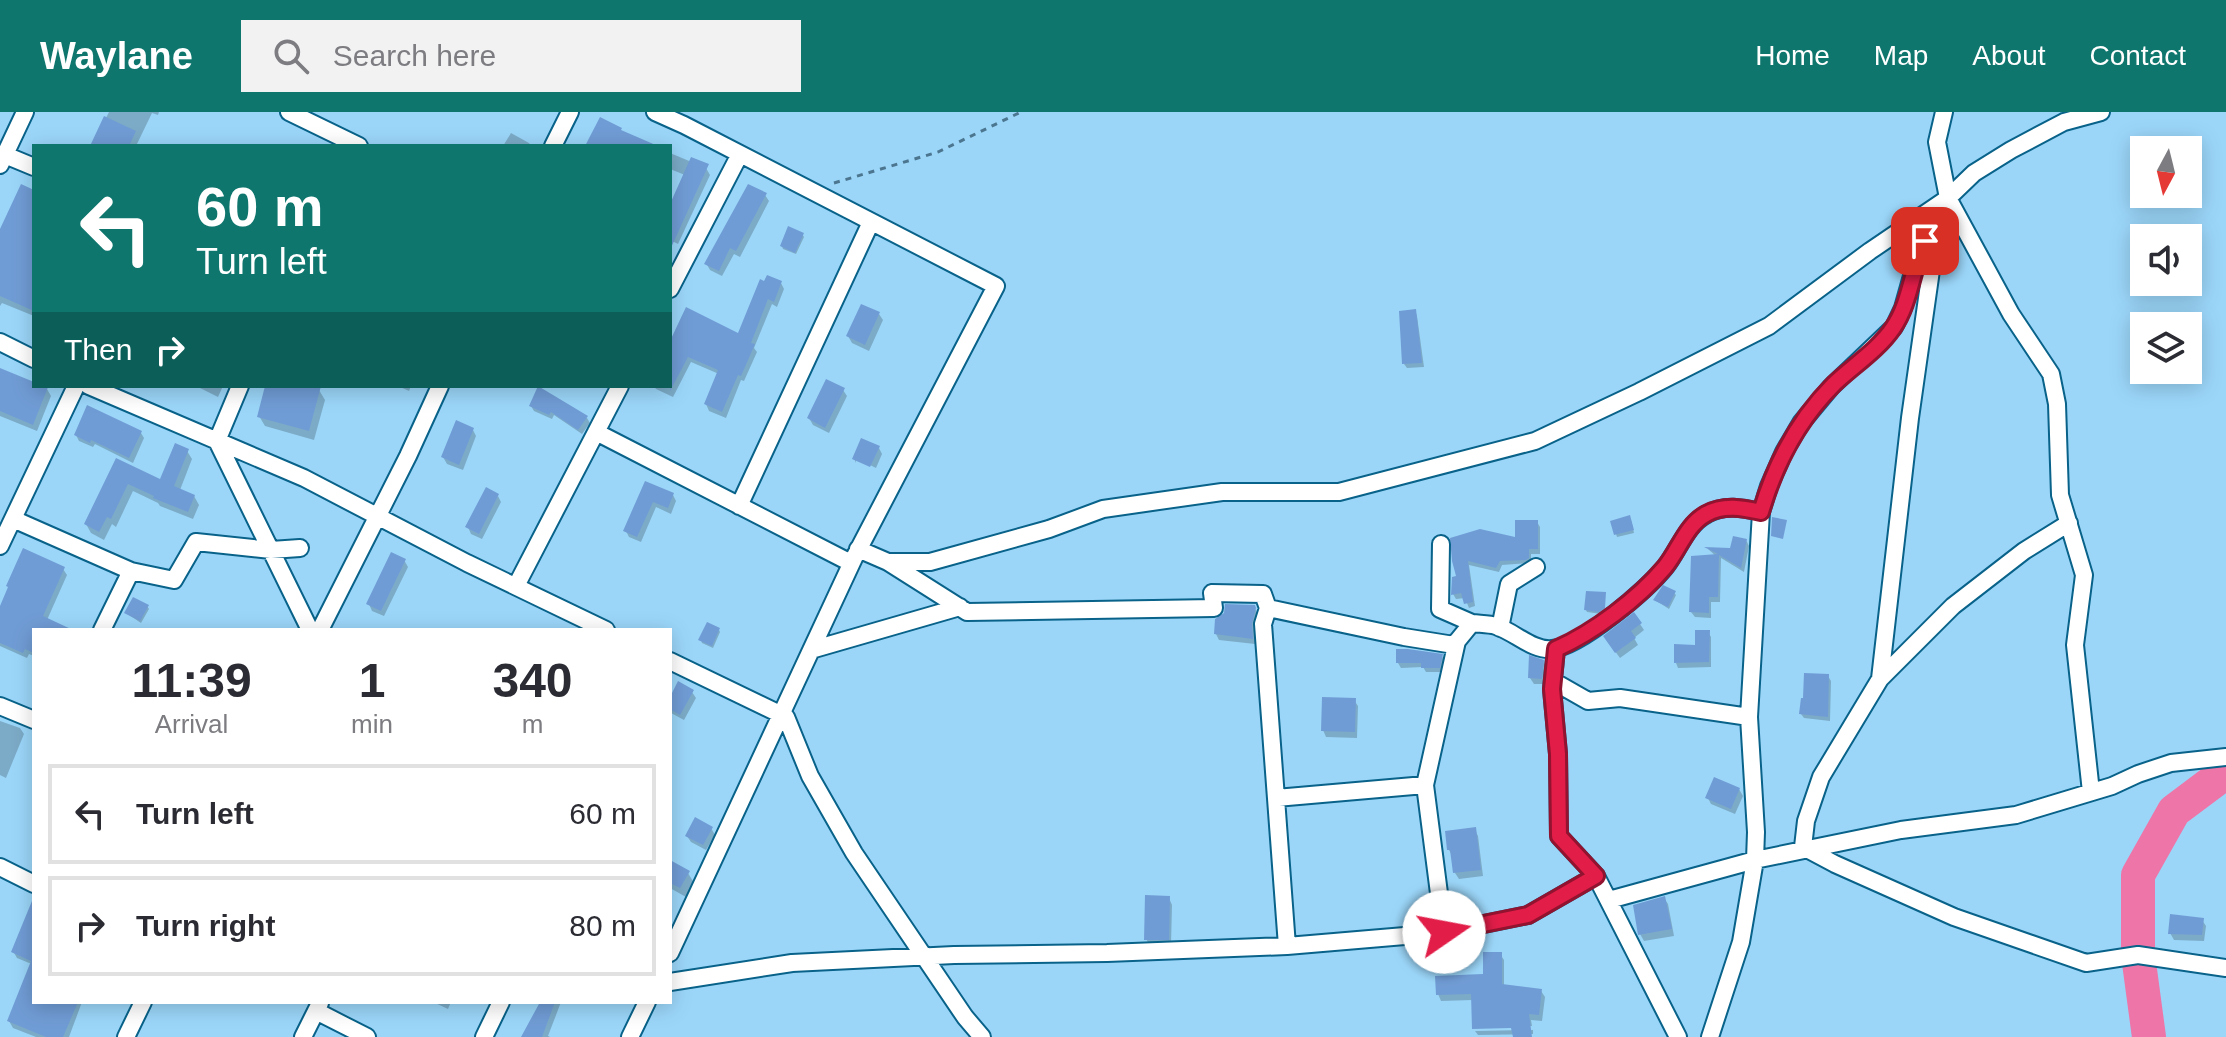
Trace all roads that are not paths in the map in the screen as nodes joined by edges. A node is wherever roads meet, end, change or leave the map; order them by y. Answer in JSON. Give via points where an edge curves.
{"nodes":[{"id":1,"x":25,"y":112,"type":"edge"},
{"id":2,"x":289,"y":112,"type":"edge"},
{"id":3,"x":570,"y":112,"type":"edge"},
{"id":4,"x":655,"y":112,"type":"edge"},
{"id":5,"x":1944,"y":112,"type":"edge"},
{"id":6,"x":2101,"y":112,"type":"edge"},
{"id":7,"x":349,"y":144,"type":"edge"},
{"id":8,"x":554,"y":144,"type":"edge"},
{"id":9,"x":740,"y":154,"type":"junction"},
{"id":10,"x":2,"y":160,"type":"edge"},
{"id":11,"x":32,"y":167,"type":"edge"},
{"id":12,"x":1944,"y":205,"type":"junction"},
{"id":13,"x":871,"y":222,"type":"junction"},
{"id":14,"x":672,"y":285,"type":"edge"},
{"id":15,"x":0,"y":342,"type":"edge"},
{"id":16,"x":32,"y":358,"type":"edge"},
{"id":17,"x":75,"y":388,"type":"edge"},
{"id":18,"x":94,"y":388,"type":"edge"},
{"id":19,"x":239,"y":388,"type":"edge"},
{"id":20,"x":439,"y":388,"type":"edge"},
{"id":21,"x":619,"y":388,"type":"edge"},
{"id":22,"x":596,"y":432,"type":"junction"},
{"id":23,"x":217,"y":441,"type":"junction"},
{"id":24,"x":739,"y":506,"type":"junction"},
{"id":25,"x":1761,"y":512,"type":"junction"},
{"id":26,"x":378,"y":516,"type":"junction"},
{"id":27,"x":13,"y":519,"type":"junction"},
{"id":28,"x":2069,"y":523,"type":"junction"},
{"id":29,"x":1441,"y":544,"type":"dead end"},
{"id":30,"x":0,"y":546,"type":"edge"},
{"id":31,"x":300,"y":548,"type":"dead end"},
{"id":32,"x":271,"y":550,"type":"junction"},
{"id":33,"x":855,"y":556,"type":"junction"},
{"id":34,"x":888,"y":562,"type":"junction"},
{"id":35,"x":1536,"y":567,"type":"dead end"},
{"id":36,"x":131,"y":571,"type":"junction"},
{"id":37,"x":516,"y":586,"type":"junction"},
{"id":38,"x":960,"y":607,"type":"junction"},
{"id":39,"x":1268,"y":608,"type":"junction"},
{"id":40,"x":1472,"y":623,"type":"junction"},
{"id":41,"x":103,"y":628,"type":"edge"},
{"id":42,"x":309,"y":628,"type":"edge"},
{"id":43,"x":321,"y":628,"type":"edge"},
{"id":44,"x":602,"y":628,"type":"edge"},
{"id":45,"x":1500,"y":628,"type":"junction"},
{"id":46,"x":1457,"y":641,"type":"junction"},
{"id":47,"x":1556,"y":649,"type":"junction"},
{"id":48,"x":811,"y":650,"type":"junction"},
{"id":49,"x":672,"y":662,"type":"edge"},
{"id":50,"x":1880,"y":679,"type":"junction"},
{"id":51,"x":1553,"y":681,"type":"junction"},
{"id":52,"x":0,"y":706,"type":"edge"},
{"id":53,"x":781,"y":715,"type":"junction"},
{"id":54,"x":1749,"y":717,"type":"junction"},
{"id":55,"x":32,"y":719,"type":"edge"},
{"id":56,"x":2226,"y":757,"type":"edge"},
{"id":57,"x":1425,"y":785,"type":"junction"},
{"id":58,"x":2091,"y":792,"type":"junction"},
{"id":59,"x":1276,"y":798,"type":"junction"},
{"id":60,"x":1807,"y":849,"type":"junction"},
{"id":61,"x":1755,"y":860,"type":"junction"},
{"id":62,"x":0,"y":867,"type":"edge"},
{"id":63,"x":1596,"y":876,"type":"junction"},
{"id":64,"x":32,"y":883,"type":"edge"},
{"id":65,"x":1609,"y":900,"type":"junction"},
{"id":66,"x":1444,"y":932,"type":"junction"},
{"id":67,"x":1287,"y":946,"type":"junction"},
{"id":68,"x":672,"y":949,"type":"edge"},
{"id":69,"x":924,"y":956,"type":"junction"},
{"id":70,"x":2226,"y":968,"type":"edge"},
{"id":71,"x":672,"y":982,"type":"edge"},
{"id":72,"x":142,"y":1004,"type":"edge"},
{"id":73,"x":500,"y":1004,"type":"edge"},
{"id":74,"x":646,"y":1004,"type":"edge"},
{"id":75,"x":318,"y":1006,"type":"edge"},
{"id":76,"x":126,"y":1037,"type":"edge"},
{"id":77,"x":303,"y":1037,"type":"edge"},
{"id":78,"x":367,"y":1037,"type":"edge"},
{"id":79,"x":484,"y":1037,"type":"edge"},
{"id":80,"x":630,"y":1037,"type":"edge"},
{"id":81,"x":982,"y":1037,"type":"edge"},
{"id":82,"x":1678,"y":1037,"type":"edge"},
{"id":83,"x":1710,"y":1037,"type":"edge"}],
"edges":[{"from":1,"to":10,"type":"street"},
{"from":2,"to":7,"type":"street"},
{"from":3,"to":8,"type":"street"},
{"from":4,"to":9,"type":"street"},
{"from":5,"to":12,"type":"street","via":[[1937,142]]},
{"from":6,"to":12,"type":"street","via":[[2064,122],[2011,150],[1974,173]]},
{"from":9,"to":13,"type":"street"},
{"from":9,"to":14,"type":"street"},
{"from":10,"to":11,"type":"street"},
{"from":12,"to":25,"type":"street","via":[[1917,258],[1894,327],[1801,423]]},
{"from":12,"to":28,"type":"street","via":[[2051,374],[2060,495]]},
{"from":12,"to":34,"type":"street","via":[[1870,251],[1769,326],[1535,441],[1339,492],[1222,492],[1103,509],[930,562]]},
{"from":12,"to":50,"type":"street","via":[[1910,418]]},
{"from":13,"to":24,"type":"street"},
{"from":13,"to":33,"type":"street","via":[[996,286]]},
{"from":15,"to":16,"type":"street"},
{"from":17,"to":27,"type":"street"},
{"from":18,"to":23,"type":"street"},
{"from":19,"to":23,"type":"street"},
{"from":20,"to":26,"type":"street"},
{"from":21,"to":22,"type":"street"},
{"from":22,"to":24,"type":"street"},
{"from":22,"to":37,"type":"street"},
{"from":23,"to":26,"type":"street"},
{"from":23,"to":32,"type":"street"},
{"from":24,"to":33,"type":"street"},
{"from":25,"to":47,"type":"street","via":[[1740,507],[1709,512],[1636,595],[1579,639]]},
{"from":25,"to":54,"type":"street"},
{"from":26,"to":37,"type":"street"},
{"from":26,"to":43,"type":"street"},
{"from":27,"to":30,"type":"street"},
{"from":27,"to":36,"type":"street"},
{"from":28,"to":50,"type":"street","via":[[1953,606]]},
{"from":28,"to":58,"type":"street","via":[[2084,575],[2075,645]]},
{"from":29,"to":40,"type":"street","via":[[1440,609]]},
{"from":31,"to":32,"type":"street"},
{"from":32,"to":36,"type":"street","via":[[196,542],[174,580]]},
{"from":32,"to":42,"type":"street"},
{"from":33,"to":34,"type":"street"},
{"from":33,"to":48,"type":"street"},
{"from":34,"to":38,"type":"street"},
{"from":35,"to":45,"type":"street","via":[[1509,584]]},
{"from":36,"to":41,"type":"street"},
{"from":37,"to":44,"type":"street"},
{"from":38,"to":39,"type":"street","via":[[967,612],[1214,608],[1212,593],[1263,594]]},
{"from":38,"to":48,"type":"street"},
{"from":39,"to":46,"type":"street","via":[[1404,637],[1454,645]]},
{"from":39,"to":59,"type":"street","via":[[1263,624]]},
{"from":40,"to":45,"type":"street"},
{"from":40,"to":46,"type":"street"},
{"from":45,"to":47,"type":"street","via":[[1538,648]]},
{"from":46,"to":57,"type":"street"},
{"from":47,"to":51,"type":"street"},
{"from":48,"to":53,"type":"street"},
{"from":49,"to":53,"type":"street"},
{"from":50,"to":60,"type":"street","via":[[1821,777],[1806,821]]},
{"from":51,"to":54,"type":"street","via":[[1588,701],[1620,698]]},
{"from":51,"to":63,"type":"street","via":[[1559,836]]},
{"from":52,"to":55,"type":"street"},
{"from":53,"to":68,"type":"street"},
{"from":53,"to":69,"type":"street","via":[[854,853]]},
{"from":54,"to":61,"type":"street"},
{"from":56,"to":58,"type":"street","via":[[2171,763]]},
{"from":57,"to":59,"type":"street"},
{"from":57,"to":66,"type":"street"},
{"from":58,"to":60,"type":"street","via":[[2016,815]]},
{"from":59,"to":67,"type":"street"},
{"from":60,"to":61,"type":"street"},
{"from":60,"to":70,"type":"street","via":[[1954,917],[2086,963],[2138,955]]},
{"from":61,"to":65,"type":"street"},
{"from":61,"to":83,"type":"street","via":[[1741,942]]},
{"from":62,"to":64,"type":"street"},
{"from":63,"to":65,"type":"street"},
{"from":63,"to":66,"type":"street","via":[[1528,915]]},
{"from":65,"to":82,"type":"street"},
{"from":66,"to":67,"type":"street"},
{"from":67,"to":69,"type":"street"},
{"from":69,"to":71,"type":"street","via":[[792,963]]},
{"from":69,"to":81,"type":"street"},
{"from":72,"to":76,"type":"street"},
{"from":73,"to":79,"type":"street"},
{"from":74,"to":80,"type":"street"},
{"from":75,"to":77,"type":"street"},
{"from":75,"to":78,"type":"street"}]}
